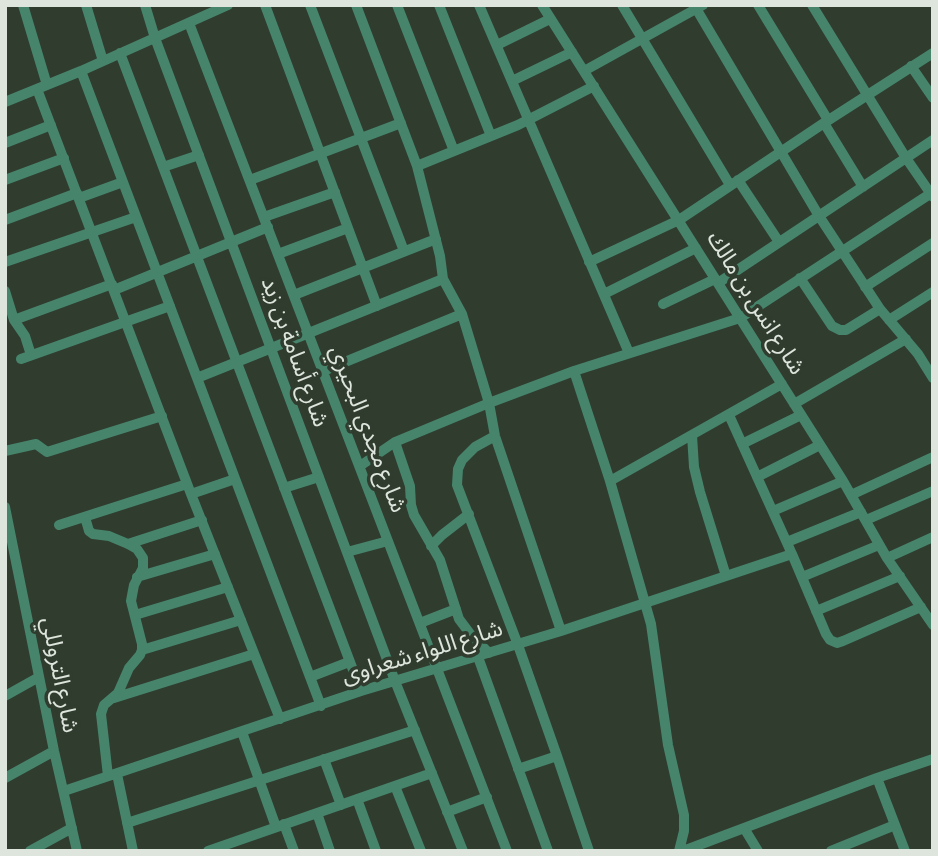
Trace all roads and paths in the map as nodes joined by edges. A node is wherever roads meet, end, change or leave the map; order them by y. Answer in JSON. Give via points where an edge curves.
{"nodes":[{"id":1,"x":23,"y":5,"type":"edge"},
{"id":2,"x":86,"y":5,"type":"edge"},
{"id":3,"x":145,"y":5,"type":"edge"},
{"id":4,"x":228,"y":5,"type":"edge"},
{"id":5,"x":265,"y":5,"type":"edge"},
{"id":6,"x":310,"y":5,"type":"edge"},
{"id":7,"x":356,"y":5,"type":"edge"},
{"id":8,"x":397,"y":5,"type":"edge"},
{"id":9,"x":439,"y":5,"type":"edge"},
{"id":10,"x":479,"y":5,"type":"edge"},
{"id":11,"x":542,"y":5,"type":"edge"},
{"id":12,"x":622,"y":5,"type":"edge"},
{"id":13,"x":758,"y":5,"type":"edge"},
{"id":14,"x":812,"y":5,"type":"edge"},
{"id":15,"x":698,"y":7,"type":"edge"},
{"id":16,"x":215,"y":8,"type":"edge"},
{"id":17,"x":550,"y":19,"type":"junction"},
{"id":18,"x":189,"y":23,"type":"junction"},
{"id":19,"x":155,"y":38,"type":"junction"},
{"id":20,"x":642,"y":39,"type":"junction"},
{"id":21,"x":497,"y":45,"type":"junction"},
{"id":22,"x":572,"y":52,"type":"junction"},
{"id":23,"x":120,"y":53,"type":"junction"},
{"id":24,"x":933,"y":53,"type":"edge"},
{"id":25,"x":103,"y":61,"type":"junction"},
{"id":26,"x":911,"y":66,"type":"junction"},
{"id":27,"x":81,"y":71,"type":"junction"},
{"id":28,"x":584,"y":71,"type":"junction"},
{"id":29,"x":512,"y":81,"type":"junction"},
{"id":30,"x":594,"y":86,"type":"junction"},
{"id":31,"x":42,"y":87,"type":"junction"},
{"id":32,"x":867,"y":95,"type":"junction"},
{"id":33,"x":933,"y":98,"type":"edge"},
{"id":34,"x":5,"y":102,"type":"edge"},
{"id":35,"x":528,"y":119,"type":"junction"},
{"id":36,"x":826,"y":121,"type":"junction"},
{"id":37,"x":401,"y":123,"type":"junction"},
{"id":38,"x":51,"y":125,"type":"junction"},
{"id":39,"x":491,"y":136,"type":"junction"},
{"id":40,"x":361,"y":138,"type":"junction"},
{"id":41,"x":933,"y":140,"type":"edge"},
{"id":42,"x":5,"y":143,"type":"edge"},
{"id":43,"x":454,"y":151,"type":"junction"},
{"id":44,"x":780,"y":151,"type":"junction"},
{"id":45,"x":321,"y":153,"type":"junction"},
{"id":46,"x":199,"y":155,"type":"junction"},
{"id":47,"x":64,"y":158,"type":"junction"},
{"id":48,"x":906,"y":158,"type":"junction"},
{"id":49,"x":417,"y":166,"type":"junction"},
{"id":50,"x":163,"y":167,"type":"junction"},
{"id":51,"x":5,"y":180,"type":"edge"},
{"id":52,"x":250,"y":180,"type":"junction"},
{"id":53,"x":123,"y":182,"type":"junction"},
{"id":54,"x":734,"y":182,"type":"junction"},
{"id":55,"x":863,"y":187,"type":"junction"},
{"id":56,"x":335,"y":192,"type":"junction"},
{"id":57,"x":932,"y":194,"type":"edge"},
{"id":58,"x":78,"y":195,"type":"junction"},
{"id":59,"x":819,"y":216,"type":"junction"},
{"id":60,"x":136,"y":217,"type":"junction"},
{"id":61,"x":5,"y":220,"type":"edge"},
{"id":62,"x":679,"y":220,"type":"junction"},
{"id":63,"x":266,"y":222,"type":"junction"},
{"id":64,"x":348,"y":228,"type":"junction"},
{"id":65,"x":92,"y":232,"type":"junction"},
{"id":66,"x":436,"y":239,"type":"junction"},
{"id":67,"x":231,"y":242,"type":"junction"},
{"id":68,"x":779,"y":242,"type":"junction"},
{"id":69,"x":933,"y":243,"type":"edge"},
{"id":70,"x":696,"y":248,"type":"junction"},
{"id":71,"x":404,"y":251,"type":"junction"},
{"id":72,"x":841,"y":251,"type":"junction"},
{"id":73,"x":278,"y":254,"type":"junction"},
{"id":74,"x":197,"y":256,"type":"junction"},
{"id":75,"x":5,"y":262,"type":"edge"},
{"id":76,"x":589,"y":262,"type":"junction"},
{"id":77,"x":363,"y":267,"type":"junction"},
{"id":78,"x":157,"y":273,"type":"junction"},
{"id":79,"x":800,"y":278,"type":"junction"},
{"id":80,"x":443,"y":279,"type":"junction"},
{"id":81,"x":717,"y":281,"type":"junction"},
{"id":82,"x":113,"y":287,"type":"junction"},
{"id":83,"x":865,"y":287,"type":"junction"},
{"id":84,"x":5,"y":291,"type":"edge"},
{"id":85,"x":933,"y":292,"type":"edge"},
{"id":86,"x":604,"y":294,"type":"junction"},
{"id":87,"x":294,"y":295,"type":"junction"},
{"id":88,"x":663,"y":304,"type":"dead end"},
{"id":89,"x":170,"y":306,"type":"junction"},
{"id":90,"x":377,"y":306,"type":"junction"},
{"id":91,"x":880,"y":309,"type":"junction"},
{"id":92,"x":461,"y":314,"type":"junction"},
{"id":93,"x":740,"y":318,"type":"junction"},
{"id":94,"x":14,"y":320,"type":"junction"},
{"id":95,"x":889,"y":320,"type":"junction"},
{"id":96,"x":126,"y":322,"type":"junction"},
{"id":97,"x":308,"y":333,"type":"junction"},
{"id":98,"x":905,"y":339,"type":"junction"},
{"id":99,"x":271,"y":348,"type":"junction"},
{"id":100,"x":628,"y":353,"type":"junction"},
{"id":101,"x":237,"y":362,"type":"junction"},
{"id":102,"x":323,"y":371,"type":"junction"},
{"id":103,"x":574,"y":371,"type":"junction"},
{"id":104,"x":931,"y":372,"type":"edge"},
{"id":105,"x":197,"y":378,"type":"junction"},
{"id":106,"x":782,"y":384,"type":"junction"},
{"id":107,"x":489,"y":403,"type":"junction"},
{"id":108,"x":794,"y":404,"type":"junction"},
{"id":109,"x":729,"y":415,"type":"junction"},
{"id":110,"x":802,"y":415,"type":"junction"},
{"id":111,"x":162,"y":416,"type":"junction"},
{"id":112,"x":692,"y":435,"type":"junction"},
{"id":113,"x":495,"y":436,"type":"junction"},
{"id":114,"x":395,"y":442,"type":"junction"},
{"id":115,"x":742,"y":444,"type":"junction"},
{"id":116,"x":820,"y":445,"type":"junction"},
{"id":117,"x":5,"y":451,"type":"edge"},
{"id":118,"x":933,"y":457,"type":"edge"},
{"id":119,"x":359,"y":466,"type":"junction"},
{"id":120,"x":319,"y":477,"type":"junction"},
{"id":121,"x":757,"y":477,"type":"junction"},
{"id":122,"x":235,"y":479,"type":"junction"},
{"id":123,"x":610,"y":481,"type":"junction"},
{"id":124,"x":843,"y":481,"type":"junction"},
{"id":125,"x":284,"y":488,"type":"junction"},
{"id":126,"x":189,"y":489,"type":"junction"},
{"id":127,"x":933,"y":491,"type":"edge"},
{"id":128,"x":851,"y":495,"type":"junction"},
{"id":129,"x":5,"y":507,"type":"edge"},
{"id":130,"x":773,"y":511,"type":"junction"},
{"id":131,"x":469,"y":514,"type":"junction"},
{"id":132,"x":864,"y":516,"type":"junction"},
{"id":133,"x":85,"y":517,"type":"junction"},
{"id":134,"x":202,"y":520,"type":"junction"},
{"id":135,"x":59,"y":525,"type":"dead end"},
{"id":136,"x":8,"y":532,"type":"edge"},
{"id":137,"x":933,"y":537,"type":"edge"},
{"id":138,"x":388,"y":541,"type":"junction"},
{"id":139,"x":787,"y":542,"type":"junction"},
{"id":140,"x":128,"y":544,"type":"junction"},
{"id":141,"x":880,"y":545,"type":"junction"},
{"id":142,"x":431,"y":546,"type":"junction"},
{"id":143,"x":347,"y":552,"type":"junction"},
{"id":144,"x":215,"y":554,"type":"junction"},
{"id":145,"x":792,"y":554,"type":"junction"},
{"id":146,"x":887,"y":558,"type":"junction"},
{"id":147,"x":726,"y":576,"type":"junction"},
{"id":148,"x":900,"y":576,"type":"junction"},
{"id":149,"x":802,"y":577,"type":"junction"},
{"id":150,"x":137,"y":578,"type":"junction"},
{"id":151,"x":228,"y":587,"type":"junction"},
{"id":152,"x":646,"y":603,"type":"junction"},
{"id":153,"x":921,"y":607,"type":"junction"},
{"id":154,"x":456,"y":609,"type":"junction"},
{"id":155,"x":816,"y":611,"type":"junction"},
{"id":156,"x":135,"y":615,"type":"junction"},
{"id":157,"x":241,"y":620,"type":"junction"},
{"id":158,"x":420,"y":623,"type":"junction"},
{"id":159,"x":933,"y":625,"type":"edge"},
{"id":160,"x":561,"y":631,"type":"junction"},
{"id":161,"x":518,"y":645,"type":"junction"},
{"id":162,"x":142,"y":650,"type":"junction"},
{"id":163,"x":254,"y":654,"type":"junction"},
{"id":164,"x":484,"y":655,"type":"junction"},
{"id":165,"x":349,"y":662,"type":"junction"},
{"id":166,"x":437,"y":668,"type":"junction"},
{"id":167,"x":39,"y":677,"type":"junction"},
{"id":168,"x":310,"y":677,"type":"junction"},
{"id":169,"x":395,"y":681,"type":"junction"},
{"id":170,"x":361,"y":691,"type":"junction"},
{"id":171,"x":5,"y":696,"type":"edge"},
{"id":172,"x":114,"y":698,"type":"junction"},
{"id":173,"x":321,"y":706,"type":"junction"},
{"id":174,"x":280,"y":719,"type":"junction"},
{"id":175,"x":415,"y":730,"type":"junction"},
{"id":176,"x":242,"y":732,"type":"junction"},
{"id":177,"x":54,"y":751,"type":"junction"},
{"id":178,"x":557,"y":756,"type":"junction"},
{"id":179,"x":324,"y":759,"type":"junction"},
{"id":180,"x":933,"y":759,"type":"edge"},
{"id":181,"x":518,"y":769,"type":"junction"},
{"id":182,"x":432,"y":773,"type":"junction"},
{"id":183,"x":113,"y":775,"type":"junction"},
{"id":184,"x":5,"y":778,"type":"edge"},
{"id":185,"x":877,"y":778,"type":"junction"},
{"id":186,"x":259,"y":780,"type":"junction"},
{"id":187,"x":395,"y":786,"type":"junction"},
{"id":188,"x":64,"y":791,"type":"junction"},
{"id":189,"x":486,"y":797,"type":"junction"},
{"id":190,"x":357,"y":799,"type":"junction"},
{"id":191,"x":341,"y":805,"type":"junction"},
{"id":192,"x":447,"y":811,"type":"junction"},
{"id":193,"x":317,"y":813,"type":"junction"},
{"id":194,"x":127,"y":822,"type":"junction"},
{"id":195,"x":895,"y":825,"type":"junction"},
{"id":196,"x":280,"y":826,"type":"junction"},
{"id":197,"x":72,"y":828,"type":"junction"},
{"id":198,"x":744,"y":828,"type":"junction"},
{"id":199,"x":244,"y":838,"type":"junction"},
{"id":200,"x":710,"y":846,"type":"edge"},
{"id":201,"x":30,"y":851,"type":"edge"},
{"id":202,"x":77,"y":851,"type":"edge"},
{"id":203,"x":133,"y":851,"type":"edge"},
{"id":204,"x":208,"y":851,"type":"edge"},
{"id":205,"x":248,"y":851,"type":"edge"},
{"id":206,"x":294,"y":851,"type":"edge"},
{"id":207,"x":330,"y":851,"type":"edge"},
{"id":208,"x":376,"y":851,"type":"edge"},
{"id":209,"x":421,"y":851,"type":"edge"},
{"id":210,"x":463,"y":851,"type":"edge"},
{"id":211,"x":507,"y":851,"type":"edge"},
{"id":212,"x":548,"y":851,"type":"edge"},
{"id":213,"x":589,"y":851,"type":"edge"},
{"id":214,"x":681,"y":851,"type":"edge"},
{"id":215,"x":758,"y":851,"type":"edge"},
{"id":216,"x":831,"y":851,"type":"edge"},
{"id":217,"x":905,"y":851,"type":"edge"}],
"edges":[{"from":1,"to":31,"type":"street"},
{"from":2,"to":25,"type":"street"},
{"from":3,"to":19,"type":"street","name":"شارع أسامة بن زيد"},
{"from":4,"to":16,"type":"street"},
{"from":5,"to":45,"type":"street"},
{"from":6,"to":40,"type":"street"},
{"from":7,"to":37,"type":"street"},
{"from":8,"to":43,"type":"street"},
{"from":9,"to":39,"type":"street"},
{"from":10,"to":21,"type":"street"},
{"from":11,"to":17,"type":"street","name":"شارع انس بن مالك"},
{"from":12,"to":20,"type":"street"},
{"from":13,"to":36,"type":"street"},
{"from":14,"to":32,"type":"street"},
{"from":15,"to":20,"type":"street"},
{"from":15,"to":44,"type":"street"},
{"from":16,"to":18,"type":"street"},
{"from":17,"to":21,"type":"street"},
{"from":17,"to":22,"type":"street","name":"شارع انس بن مالك"},
{"from":18,"to":19,"type":"street"},
{"from":18,"to":52,"type":"street","name":"شارع مجدي البحيري"},
{"from":19,"to":23,"type":"street"},
{"from":19,"to":46,"type":"street","name":"شارع أسامة بن زيد"},
{"from":20,"to":28,"type":"street"},
{"from":20,"to":54,"type":"street"},
{"from":21,"to":29,"type":"street"},
{"from":22,"to":28,"type":"street","name":"شارع انس بن مالك"},
{"from":22,"to":29,"type":"street"},
{"from":23,"to":25,"type":"street"},
{"from":23,"to":50,"type":"street"},
{"from":24,"to":26,"type":"street"},
{"from":25,"to":27,"type":"street"},
{"from":26,"to":32,"type":"street"},
{"from":26,"to":33,"type":"street"},
{"from":27,"to":31,"type":"street"},
{"from":27,"to":53,"type":"street"},
{"from":28,"to":30,"type":"street","name":"شارع انس بن مالك"},
{"from":29,"to":35,"type":"street"},
{"from":30,"to":35,"type":"street"},
{"from":30,"to":62,"type":"street","name":"شارع انس بن مالك"},
{"from":31,"to":34,"type":"street"},
{"from":31,"to":38,"type":"street"},
{"from":32,"to":36,"type":"street"},
{"from":32,"to":48,"type":"street"},
{"from":35,"to":39,"type":"street"},
{"from":35,"to":76,"type":"street"},
{"from":36,"to":44,"type":"street"},
{"from":36,"to":55,"type":"street"},
{"from":37,"to":40,"type":"street"},
{"from":37,"to":49,"type":"street"},
{"from":38,"to":42,"type":"street"},
{"from":38,"to":47,"type":"street"},
{"from":39,"to":43,"type":"street"},
{"from":40,"to":45,"type":"street"},
{"from":40,"to":71,"type":"street"},
{"from":41,"to":48,"type":"street"},
{"from":43,"to":49,"type":"street"},
{"from":44,"to":54,"type":"street"},
{"from":44,"to":59,"type":"street"},
{"from":45,"to":52,"type":"street"},
{"from":45,"to":56,"type":"street"},
{"from":46,"to":50,"type":"street"},
{"from":46,"to":67,"type":"street","name":"شارع أسامة بن زيد"},
{"from":47,"to":51,"type":"street"},
{"from":47,"to":58,"type":"street"},
{"from":48,"to":55,"type":"street"},
{"from":48,"to":57,"type":"street"},
{"from":49,"to":66,"type":"street"},
{"from":50,"to":74,"type":"street"},
{"from":52,"to":63,"type":"street","name":"شارع مجدي البحيري"},
{"from":53,"to":58,"type":"street"},
{"from":53,"to":60,"type":"street"},
{"from":54,"to":62,"type":"street"},
{"from":54,"to":68,"type":"street"},
{"from":55,"to":59,"type":"street"},
{"from":56,"to":63,"type":"street"},
{"from":56,"to":64,"type":"street"},
{"from":57,"to":72,"type":"street"},
{"from":58,"to":61,"type":"street"},
{"from":58,"to":65,"type":"street"},
{"from":59,"to":68,"type":"street"},
{"from":59,"to":72,"type":"street"},
{"from":60,"to":65,"type":"street"},
{"from":60,"to":78,"type":"street"},
{"from":62,"to":70,"type":"street","name":"شارع انس بن مالك"},
{"from":62,"to":76,"type":"street"},
{"from":63,"to":67,"type":"street"},
{"from":63,"to":73,"type":"street","name":"شارع مجدي البحيري"},
{"from":64,"to":73,"type":"street"},
{"from":64,"to":77,"type":"street"},
{"from":65,"to":75,"type":"street"},
{"from":65,"to":82,"type":"street"},
{"from":66,"to":71,"type":"street"},
{"from":66,"to":80,"type":"street"},
{"from":67,"to":74,"type":"street"},
{"from":67,"to":99,"type":"street","name":"شارع أسامة بن زيد"},
{"from":68,"to":81,"type":"street"},
{"from":69,"to":83,"type":"street"},
{"from":70,"to":81,"type":"street","name":"شارع انس بن مالك"},
{"from":70,"to":86,"type":"street"},
{"from":71,"to":77,"type":"street"},
{"from":72,"to":79,"type":"street"},
{"from":72,"to":83,"type":"street"},
{"from":73,"to":87,"type":"street","name":"شارع مجدي البحيري"},
{"from":74,"to":78,"type":"street"},
{"from":74,"to":101,"type":"street"},
{"from":76,"to":86,"type":"street"},
{"from":77,"to":87,"type":"street"},
{"from":77,"to":90,"type":"street"},
{"from":78,"to":82,"type":"street"},
{"from":78,"to":89,"type":"street"},
{"from":79,"to":91,"type":"street","via":[[832,326],[840,330]]},
{"from":79,"to":93,"type":"street"},
{"from":80,"to":90,"type":"street"},
{"from":80,"to":92,"type":"street"},
{"from":81,"to":88,"type":"street"},
{"from":81,"to":93,"type":"street","name":"شارع انس بن مالك"},
{"from":82,"to":94,"type":"street"},
{"from":82,"to":96,"type":"street"},
{"from":83,"to":91,"type":"street"},
{"from":84,"to":94,"type":"street"},
{"from":85,"to":95,"type":"street"},
{"from":86,"to":100,"type":"street"},
{"from":87,"to":97,"type":"street","name":"شارع مجدي البحيري"},
{"from":89,"to":96,"type":"street"},
{"from":89,"to":105,"type":"street"},
{"from":90,"to":97,"type":"street"},
{"from":91,"to":95,"type":"street"},
{"from":92,"to":102,"type":"street"},
{"from":92,"to":107,"type":"street"},
{"from":93,"to":100,"type":"street"},
{"from":93,"to":106,"type":"street","name":"شارع انس بن مالك"},
{"from":94,"to":96,"type":"street","via":[[25,336],[26,357]]},
{"from":95,"to":98,"type":"street"},
{"from":96,"to":111,"type":"street"},
{"from":97,"to":99,"type":"street"},
{"from":97,"to":102,"type":"street","name":"شارع مجدي البحيري"},
{"from":98,"to":104,"type":"street"},
{"from":98,"to":108,"type":"street"},
{"from":99,"to":101,"type":"street"},
{"from":99,"to":120,"type":"street","name":"شارع أسامة بن زيد"},
{"from":100,"to":103,"type":"street"},
{"from":101,"to":105,"type":"street"},
{"from":101,"to":125,"type":"street"},
{"from":102,"to":119,"type":"street","name":"شارع مجدي البحيري"},
{"from":103,"to":107,"type":"street"},
{"from":103,"to":123,"type":"street"},
{"from":105,"to":122,"type":"street"},
{"from":106,"to":108,"type":"street","name":"شارع انس بن مالك"},
{"from":106,"to":109,"type":"street"},
{"from":107,"to":113,"type":"street"},
{"from":107,"to":114,"type":"street"},
{"from":108,"to":110,"type":"street","name":"شارع انس بن مالك"},
{"from":109,"to":112,"type":"street"},
{"from":109,"to":115,"type":"street"},
{"from":110,"to":115,"type":"street"},
{"from":110,"to":116,"type":"street","name":"شارع انس بن مالك"},
{"from":111,"to":117,"type":"street","via":[[47,452],[36,444]]},
{"from":111,"to":126,"type":"street"},
{"from":112,"to":123,"type":"street"},
{"from":112,"to":147,"type":"street","via":[[700,492]]},
{"from":113,"to":131,"type":"street","via":[[475,447],[458,469],[457,485]]},
{"from":113,"to":160,"type":"street"},
{"from":114,"to":119,"type":"street"},
{"from":114,"to":142,"type":"street","via":[[414,515]]},
{"from":115,"to":121,"type":"street"},
{"from":116,"to":121,"type":"street"},
{"from":116,"to":124,"type":"street","name":"شارع انس بن مالك"},
{"from":118,"to":128,"type":"street"},
{"from":119,"to":138,"type":"street","name":"شارع مجدي البحيري"},
{"from":120,"to":125,"type":"street"},
{"from":120,"to":143,"type":"street","name":"شارع أسامة بن زيد"},
{"from":121,"to":130,"type":"street"},
{"from":122,"to":126,"type":"street"},
{"from":122,"to":168,"type":"street"},
{"from":123,"to":152,"type":"street"},
{"from":124,"to":128,"type":"street","name":"شارع انس بن مالك"},
{"from":124,"to":130,"type":"street"},
{"from":125,"to":165,"type":"street"},
{"from":126,"to":133,"type":"street"},
{"from":126,"to":134,"type":"street"},
{"from":127,"to":132,"type":"street"},
{"from":128,"to":132,"type":"street","name":"شارع انس بن مالك"},
{"from":129,"to":136,"type":"street","name":"شارع التروللي"},
{"from":130,"to":139,"type":"street"},
{"from":131,"to":142,"type":"street"},
{"from":131,"to":161,"type":"street"},
{"from":132,"to":139,"type":"street"},
{"from":132,"to":141,"type":"street","name":"شارع انس بن مالك"},
{"from":133,"to":135,"type":"street"},
{"from":133,"to":140,"type":"street","via":[[93,534]]},
{"from":134,"to":140,"type":"street"},
{"from":134,"to":144,"type":"street"},
{"from":136,"to":167,"type":"street","name":"شارع التروللي"},
{"from":137,"to":146,"type":"street"},
{"from":138,"to":143,"type":"street"},
{"from":138,"to":158,"type":"street","name":"شارع مجدي البحيري"},
{"from":139,"to":145,"type":"street"},
{"from":140,"to":150,"type":"street","via":[[143,558]]},
{"from":141,"to":146,"type":"street","name":"شارع انس بن مالك"},
{"from":141,"to":149,"type":"street"},
{"from":142,"to":154,"type":"street"},
{"from":143,"to":169,"type":"street","name":"شارع أسامة بن زيد"},
{"from":144,"to":150,"type":"street"},
{"from":144,"to":151,"type":"street"},
{"from":145,"to":147,"type":"street","name":"شارع اللواء شعراوى"},
{"from":145,"to":149,"type":"street"},
{"from":146,"to":148,"type":"street","name":"شارع انس بن مالك"},
{"from":147,"to":152,"type":"street","name":"شارع اللواء شعراوى"},
{"from":148,"to":153,"type":"street","name":"شارع انس بن مالك"},
{"from":148,"to":155,"type":"street"},
{"from":149,"to":155,"type":"street"},
{"from":150,"to":156,"type":"street","via":[[131,601]]},
{"from":151,"to":156,"type":"street"},
{"from":151,"to":157,"type":"street"},
{"from":152,"to":160,"type":"street","name":"شارع اللواء شعراوى"},
{"from":152,"to":214,"type":"street","via":[[668,746],[684,815]]},
{"from":153,"to":155,"type":"street","via":[[837,643],[826,634]]},
{"from":153,"to":159,"type":"street","name":"شارع انس بن مالك"},
{"from":154,"to":158,"type":"street"},
{"from":154,"to":164,"type":"street"},
{"from":156,"to":162,"type":"street"},
{"from":157,"to":162,"type":"street"},
{"from":157,"to":163,"type":"street"},
{"from":158,"to":166,"type":"street","name":"شارع مجدي البحيري"},
{"from":160,"to":161,"type":"street","name":"شارع اللواء شعراوى"},
{"from":161,"to":164,"type":"street","name":"شارع اللواء شعراوى"},
{"from":161,"to":178,"type":"street"},
{"from":162,"to":172,"type":"street"},
{"from":163,"to":172,"type":"street"},
{"from":163,"to":174,"type":"street"},
{"from":164,"to":166,"type":"street","name":"شارع اللواء شعراوى"},
{"from":164,"to":181,"type":"street"},
{"from":165,"to":168,"type":"street"},
{"from":165,"to":170,"type":"street"},
{"from":166,"to":169,"type":"street","name":"شارع اللواء شعراوى"},
{"from":166,"to":189,"type":"street","name":"شارع مجدي البحيري"},
{"from":167,"to":171,"type":"street"},
{"from":167,"to":177,"type":"street","name":"شارع التروللي"},
{"from":168,"to":173,"type":"street"},
{"from":169,"to":170,"type":"street","name":"شارع اللواء شعراوى"},
{"from":169,"to":175,"type":"street","name":"شارع أسامة بن زيد"},
{"from":170,"to":173,"type":"street","name":"شارع اللواء شعراوى"},
{"from":172,"to":183,"type":"street","via":[[101,714]]},
{"from":173,"to":174,"type":"street","name":"شارع اللواء شعراوى"},
{"from":174,"to":176,"type":"street","name":"شارع اللواء شعراوى"},
{"from":175,"to":179,"type":"street"},
{"from":175,"to":182,"type":"street","name":"شارع أسامة بن زيد"},
{"from":176,"to":183,"type":"street","name":"شارع اللواء شعراوى"},
{"from":176,"to":186,"type":"street"},
{"from":177,"to":184,"type":"street"},
{"from":177,"to":188,"type":"street","name":"شارع التروللي"},
{"from":178,"to":181,"type":"street"},
{"from":178,"to":213,"type":"street"},
{"from":179,"to":186,"type":"street"},
{"from":179,"to":191,"type":"street"},
{"from":180,"to":185,"type":"street"},
{"from":181,"to":212,"type":"street"},
{"from":182,"to":187,"type":"street"},
{"from":182,"to":192,"type":"street","name":"شارع أسامة بن زيد"},
{"from":183,"to":188,"type":"street","name":"شارع اللواء شعراوى"},
{"from":183,"to":194,"type":"street"},
{"from":185,"to":195,"type":"street"},
{"from":185,"to":198,"type":"street"},
{"from":186,"to":194,"type":"street"},
{"from":186,"to":196,"type":"street"},
{"from":187,"to":190,"type":"street"},
{"from":187,"to":209,"type":"street"},
{"from":188,"to":197,"type":"street","name":"شارع التروللي"},
{"from":189,"to":192,"type":"street"},
{"from":189,"to":211,"type":"street","name":"شارع مجدي البحيري"},
{"from":190,"to":191,"type":"street"},
{"from":190,"to":208,"type":"street"},
{"from":191,"to":193,"type":"street"},
{"from":192,"to":210,"type":"street","name":"شارع أسامة بن زيد"},
{"from":193,"to":196,"type":"street"},
{"from":193,"to":207,"type":"street"},
{"from":194,"to":203,"type":"street"},
{"from":195,"to":216,"type":"street"},
{"from":195,"to":217,"type":"street"},
{"from":196,"to":199,"type":"street"},
{"from":196,"to":206,"type":"street"},
{"from":197,"to":201,"type":"street"},
{"from":197,"to":202,"type":"street","name":"شارع التروللي"},
{"from":198,"to":200,"type":"street"},
{"from":198,"to":215,"type":"street"},
{"from":199,"to":204,"type":"street"},
{"from":199,"to":205,"type":"street"},
{"from":200,"to":214,"type":"street"}]}
